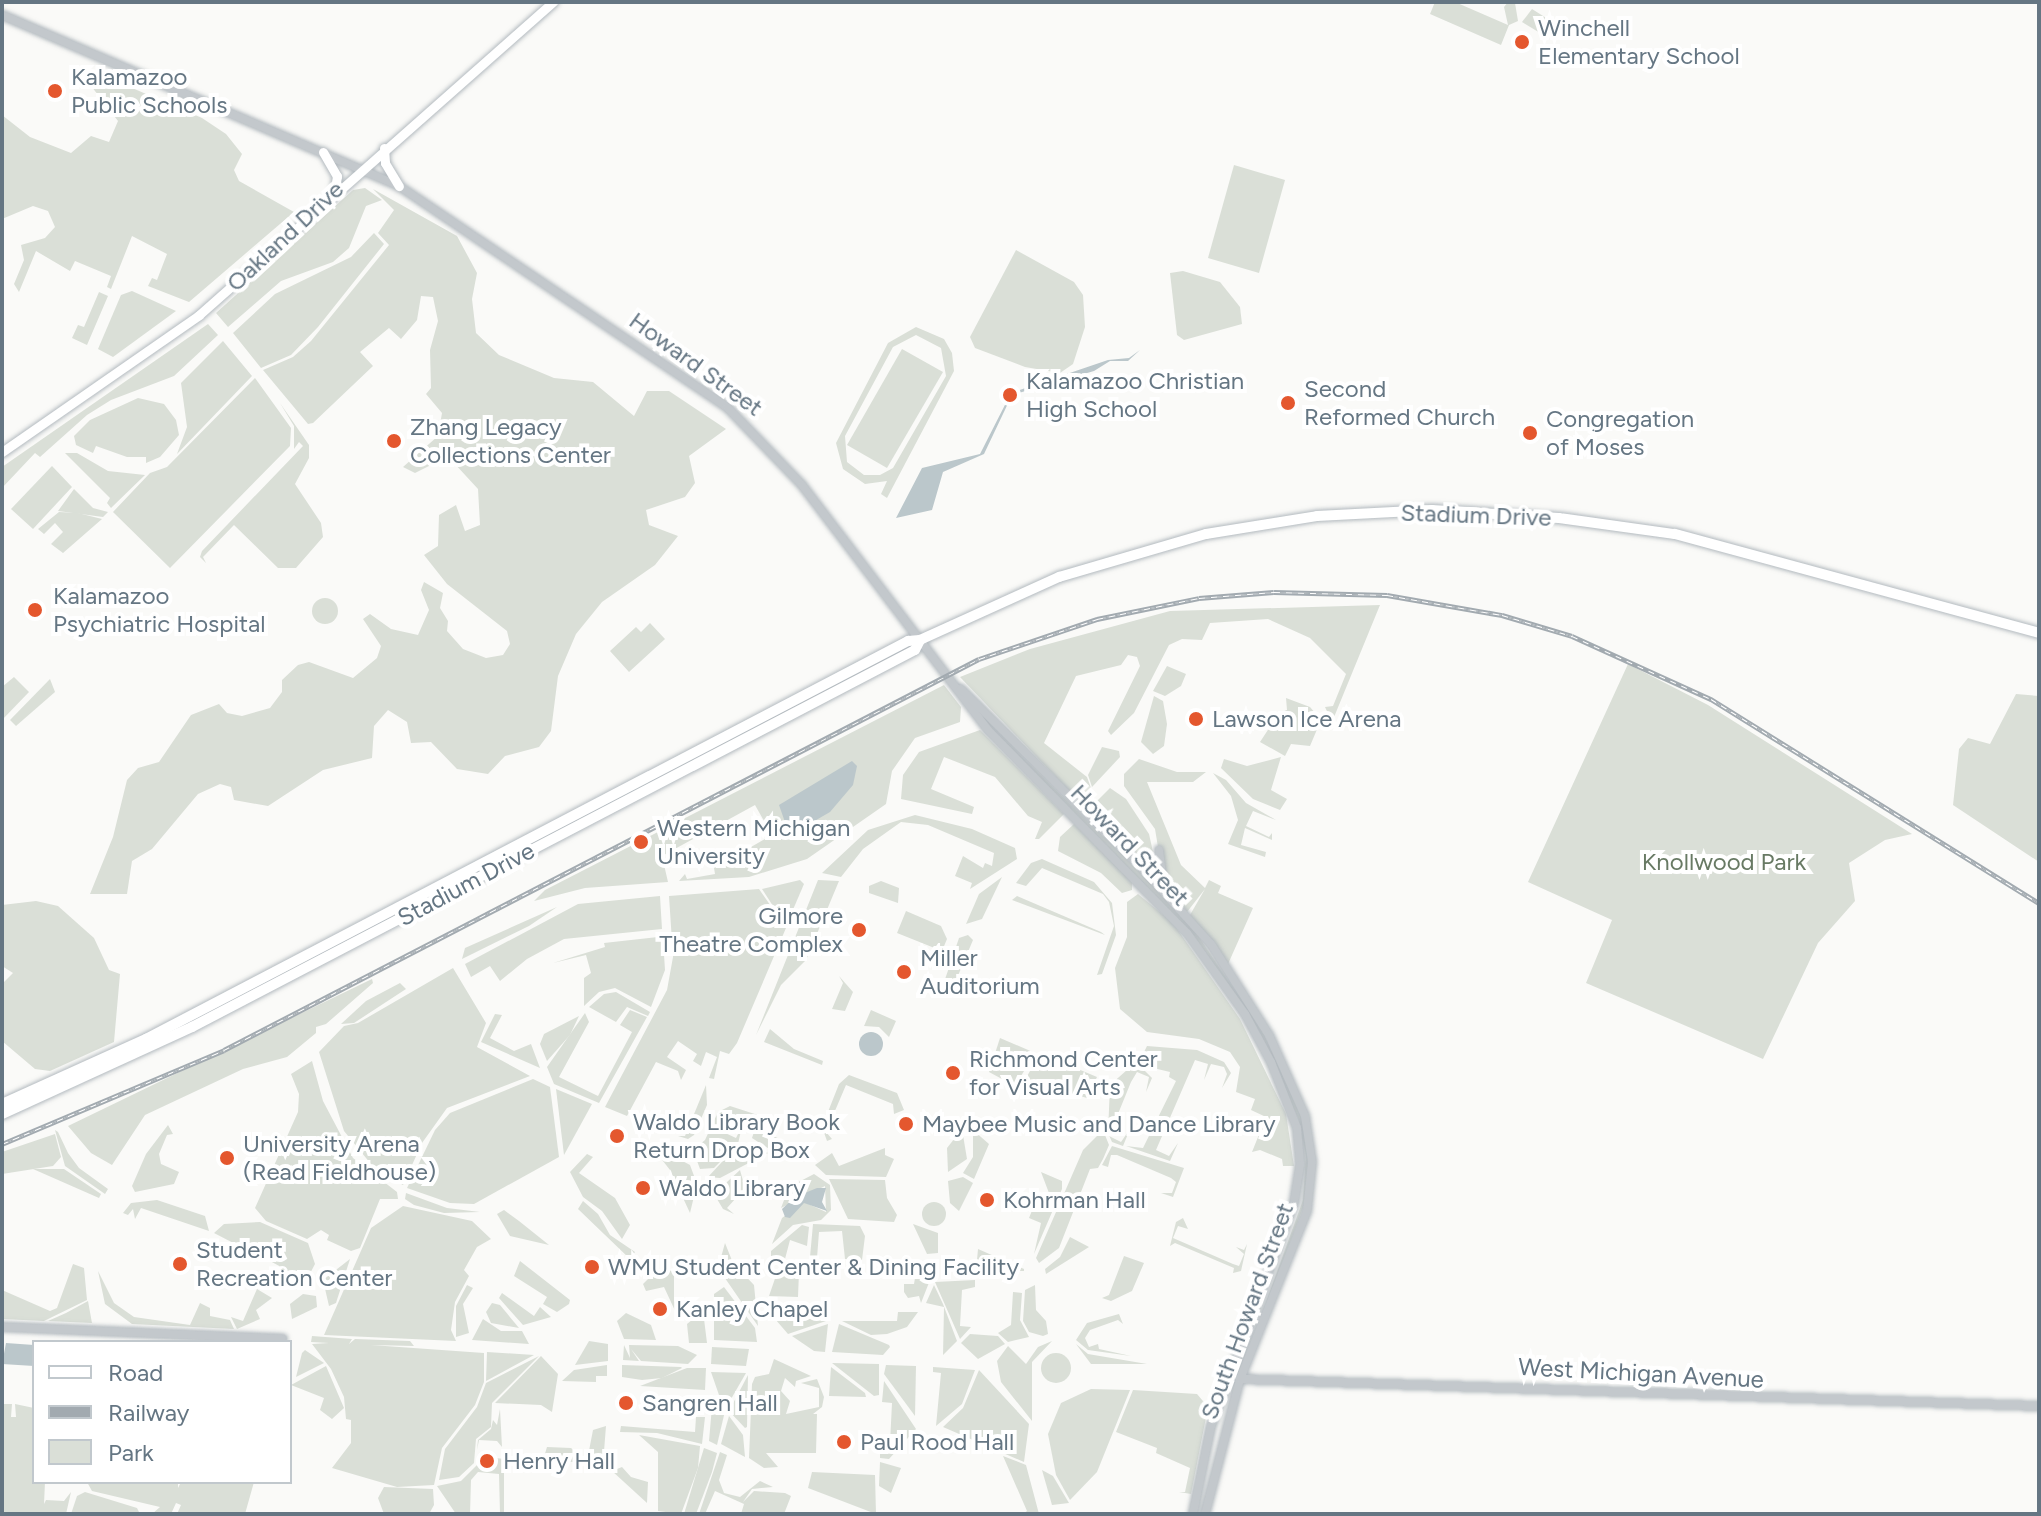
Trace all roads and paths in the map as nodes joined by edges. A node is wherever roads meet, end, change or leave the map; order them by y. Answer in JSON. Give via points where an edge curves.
{"nodes":[{"id":1,"x":553,"y":2,"type":"edge"},
{"id":2,"x":2,"y":15,"type":"edge"},
{"id":3,"x":384,"y":148,"type":"junction"},
{"id":4,"x":323,"y":152,"type":"junction"},
{"id":5,"x":360,"y":168,"type":"junction"},
{"id":6,"x":399,"y":186,"type":"junction"},
{"id":7,"x":335,"y":190,"type":"junction"},
{"id":8,"x":2,"y":452,"type":"edge"},
{"id":9,"x":2039,"y":633,"type":"edge"},
{"id":10,"x":920,"y":640,"type":"junction"},
{"id":11,"x":949,"y":677,"type":"junction"},
{"id":12,"x":1139,"y":865,"type":"junction"},
{"id":13,"x":1171,"y":898,"type":"junction"},
{"id":14,"x":1231,"y":994,"type":"joint"},
{"id":15,"x":2,"y":1104,"type":"edge"},
{"id":16,"x":2,"y":1114,"type":"edge"},
{"id":17,"x":2,"y":1327,"type":"edge"},
{"id":18,"x":283,"y":1339,"type":"dead end"},
{"id":19,"x":1240,"y":1379,"type":"junction"},
{"id":20,"x":2039,"y":1406,"type":"edge"},
{"id":21,"x":1203,"y":1461,"type":"junction"},
{"id":22,"x":1216,"y":1464,"type":"junction"},
{"id":23,"x":1193,"y":1514,"type":"edge"},
{"id":24,"x":1205,"y":1514,"type":"edge"}],
"edges":[{"from":1,"to":3,"type":"main road","name":"Oakland Drive"},
{"from":2,"to":4,"type":"street","name":"Howard Street"},
{"from":3,"to":5,"type":"main road","name":"Oakland Drive"},
{"from":3,"to":6,"type":"main road","via":[[385,163]]},
{"from":4,"to":5,"type":"street","name":"Howard Street"},
{"from":4,"to":7,"type":"main road","via":[[337,176]]},
{"from":5,"to":6,"type":"street","name":"Howard Street"},
{"from":5,"to":7,"type":"main road","name":"Oakland Drive"},
{"from":6,"to":10,"type":"street","name":"Howard Street","via":[[739,416],[802,485]]},
{"from":7,"to":8,"type":"main road","name":"Oakland Drive","via":[[199,315]]},
{"from":9,"to":10,"type":"main road","name":"Stadium Drive","via":[[1675,534],[1559,518],[1432,510],[1317,516],[1152,547],[1008,597]]},
{"from":10,"to":11,"type":"street","name":"Howard Street"},
{"from":10,"to":15,"type":"main road","name":"Stadium Drive","via":[[907,642],[146,1039]]},
{"from":10,"to":16,"type":"main road","name":"Stadium Drive","via":[[915,650],[192,1027]]},
{"from":11,"to":12,"type":"street","name":"South Howard Street"},
{"from":11,"to":14,"type":"street","name":"Howard Street","via":[[987,729],[1145,885]]},
{"from":12,"to":13,"type":"street","name":"South Howard Street"},
{"from":12,"to":13,"type":"street","via":[[1159,850],[1161,881]]},
{"from":13,"to":19,"type":"street","name":"South Howard Street","via":[[1253,1007],[1297,1093],[1311,1137],[1307,1211]]},
{"from":14,"to":21,"type":"street","name":"South Howard Street","via":[[1289,1105],[1300,1165],[1294,1203],[1221,1395]]},
{"from":17,"to":18,"type":"street"},
{"from":19,"to":20,"type":"street","name":"West Michigan Avenue"},
{"from":19,"to":22,"type":"street","name":"South Howard Street"},
{"from":21,"to":22,"type":"street"},
{"from":21,"to":23,"type":"street","name":"South Howard Street"},
{"from":22,"to":24,"type":"street","name":"South Howard Street"}]}
